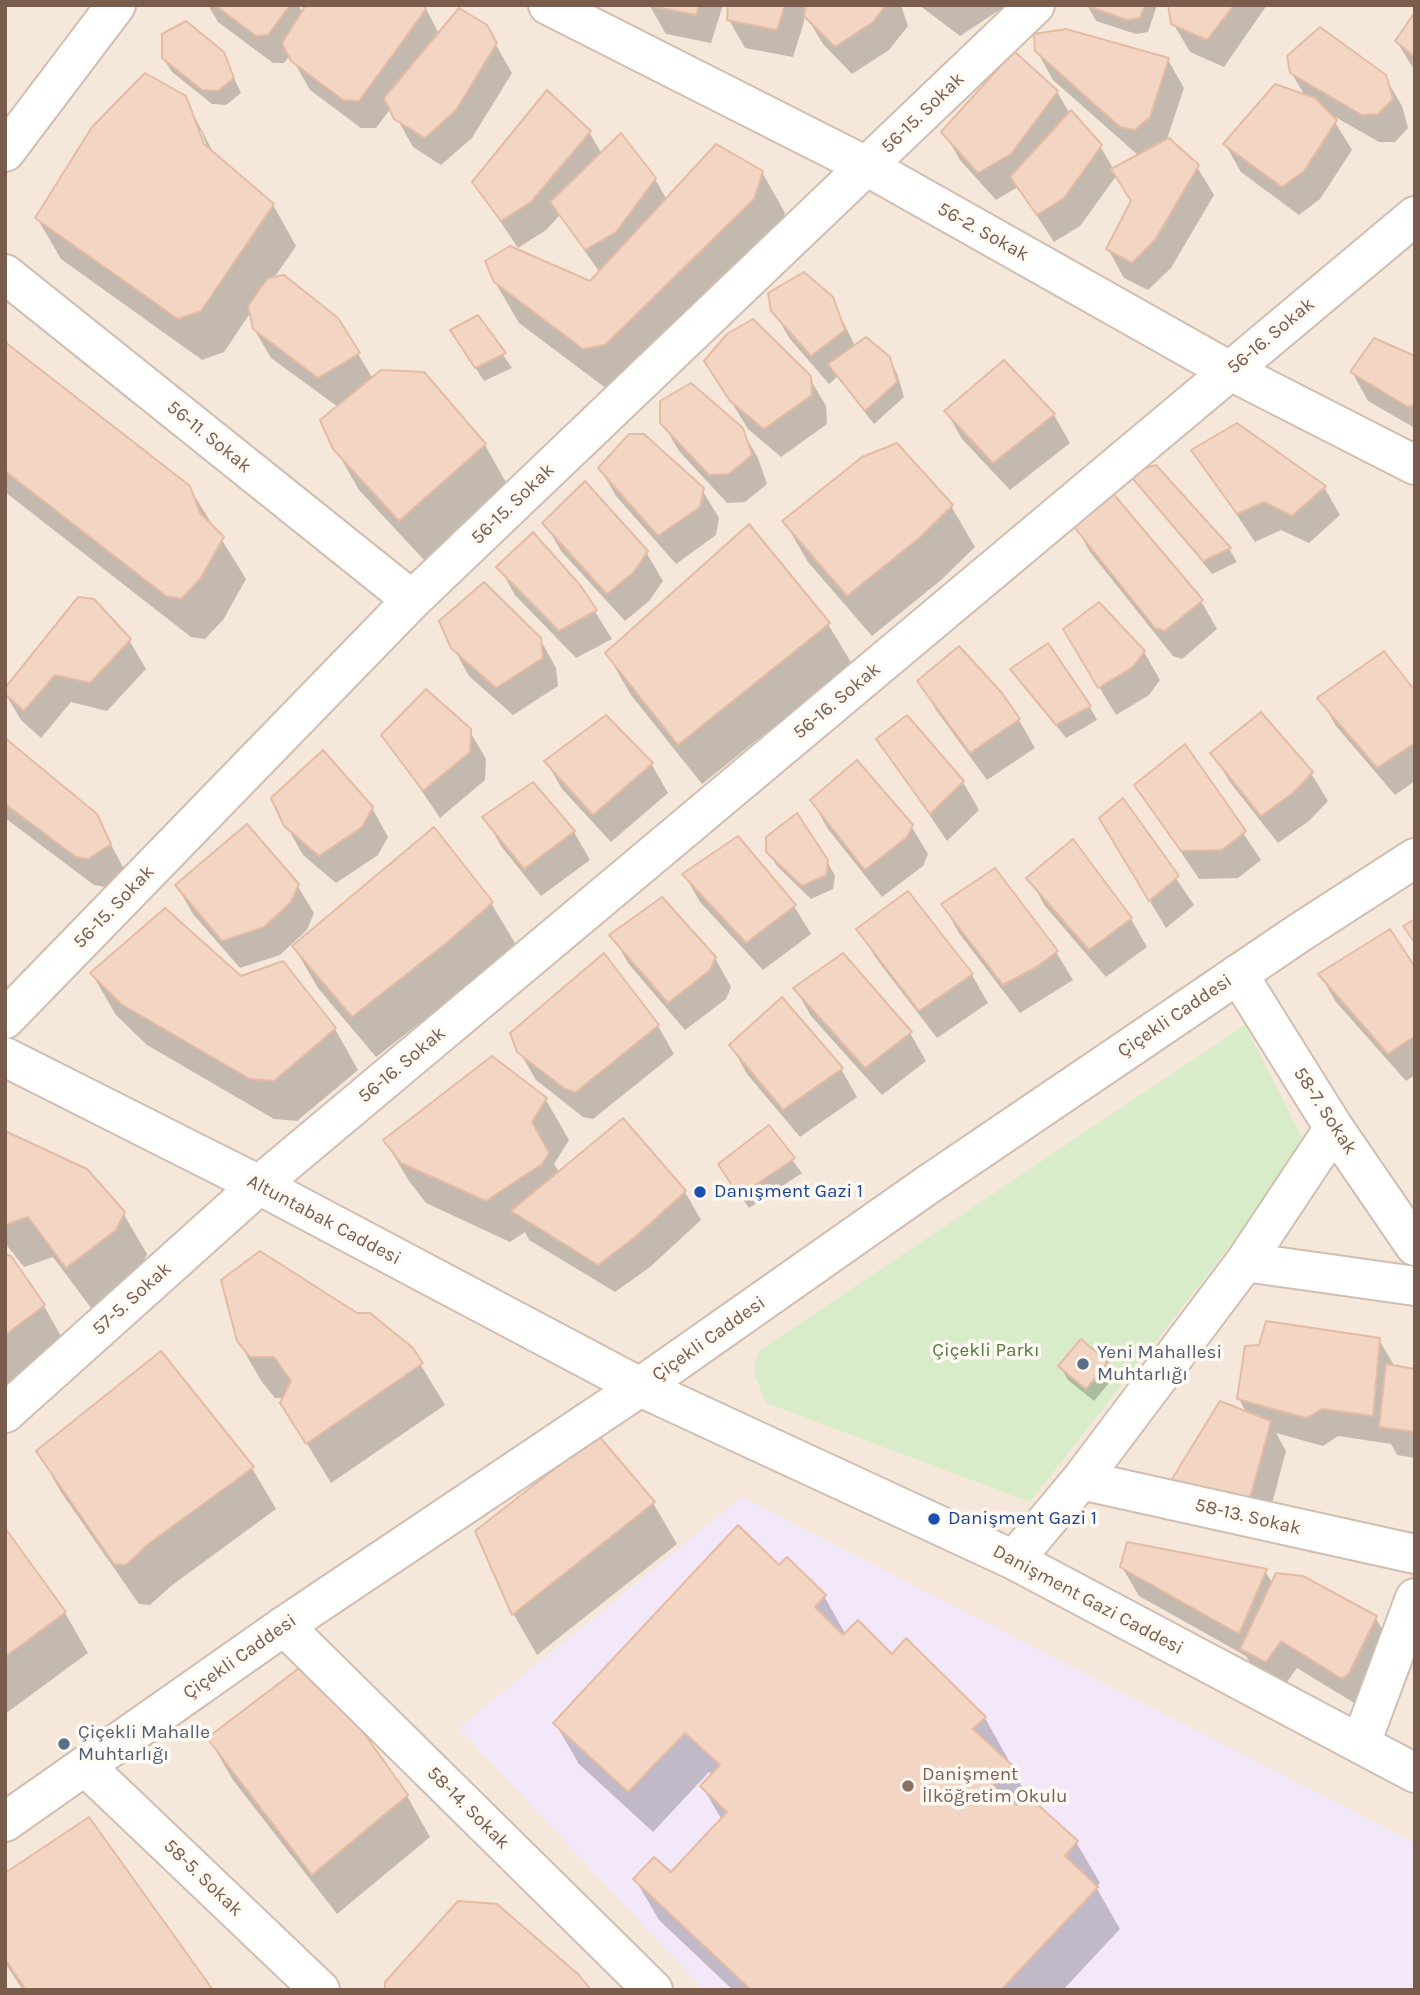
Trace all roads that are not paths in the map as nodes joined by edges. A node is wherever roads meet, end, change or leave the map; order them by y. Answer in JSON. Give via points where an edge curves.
{"nodes":[{"id":1,"x":116,"y":5,"type":"edge"},
{"id":2,"x":548,"y":5,"type":"edge"},
{"id":3,"x":1035,"y":5,"type":"edge"},
{"id":4,"x":5,"y":152,"type":"edge"},
{"id":5,"x":868,"y":167,"type":"junction"},
{"id":6,"x":1415,"y":216,"type":"edge"},
{"id":7,"x":5,"y":274,"type":"edge"},
{"id":8,"x":1231,"y":370,"type":"junction"},
{"id":9,"x":1415,"y":465,"type":"edge"},
{"id":10,"x":412,"y":600,"type":"junction"},
{"id":11,"x":1415,"y":858,"type":"edge"},
{"id":12,"x":1238,"y":974,"type":"junction"},
{"id":13,"x":5,"y":1018,"type":"edge"},
{"id":14,"x":5,"y":1058,"type":"edge"},
{"id":15,"x":1334,"y":1128,"type":"junction"},
{"id":16,"x":259,"y":1185,"type":"junction"},
{"id":17,"x":1415,"y":1246,"type":"edge"},
{"id":18,"x":1245,"y":1262,"type":"junction"},
{"id":19,"x":1415,"y":1286,"type":"edge"},
{"id":20,"x":640,"y":1387,"type":"junction"},
{"id":21,"x":5,"y":1413,"type":"edge"},
{"id":22,"x":1082,"y":1480,"type":"junction"},
{"id":23,"x":1415,"y":1554,"type":"edge"},
{"id":24,"x":1014,"y":1560,"type":"junction"},
{"id":25,"x":1415,"y":1598,"type":"edge"},
{"id":26,"x":284,"y":1626,"type":"junction"},
{"id":27,"x":1361,"y":1743,"type":"junction"},
{"id":28,"x":85,"y":1766,"type":"junction"},
{"id":29,"x":1415,"y":1773,"type":"edge"},
{"id":30,"x":5,"y":1822,"type":"edge"},
{"id":31,"x":320,"y":1990,"type":"edge"},
{"id":32,"x":653,"y":1990,"type":"edge"}],
"edges":[{"from":1,"to":4,"type":"street"},
{"from":2,"to":5,"type":"street","name":"56-2. Sokak"},
{"from":3,"to":5,"type":"street","name":"56-15. Sokak"},
{"from":5,"to":8,"type":"street","name":"56-2. Sokak"},
{"from":5,"to":10,"type":"street","name":"56-15. Sokak"},
{"from":6,"to":8,"type":"street","name":"56-16. Sokak"},
{"from":7,"to":10,"type":"street","name":"56-11. Sokak"},
{"from":8,"to":9,"type":"street","name":"56-2. Sokak"},
{"from":8,"to":16,"type":"street","name":"56-16. Sokak"},
{"from":10,"to":13,"type":"street","name":"56-15. Sokak"},
{"from":11,"to":12,"type":"street","name":"Çiçekli Caddesi"},
{"from":12,"to":15,"type":"street","name":"58-7. Sokak"},
{"from":12,"to":20,"type":"street","name":"Çiçekli Caddesi"},
{"from":14,"to":16,"type":"street","name":"Altuntabak Caddesi"},
{"from":15,"to":17,"type":"street","name":"58-7. Sokak"},
{"from":15,"to":18,"type":"street"},
{"from":16,"to":20,"type":"street","name":"Altuntabak Caddesi"},
{"from":16,"to":21,"type":"street","name":"57-5. Sokak"},
{"from":18,"to":19,"type":"street"},
{"from":18,"to":22,"type":"street"},
{"from":20,"to":24,"type":"street","name":"Danişment Gazi Caddesi"},
{"from":20,"to":26,"type":"street","name":"Çiçekli Caddesi"},
{"from":22,"to":23,"type":"street","name":"58-13. Sokak"},
{"from":22,"to":24,"type":"street"},
{"from":24,"to":27,"type":"street","name":"Danişment Gazi Caddesi"},
{"from":25,"to":27,"type":"street"},
{"from":26,"to":28,"type":"street","name":"Çiçekli Caddesi"},
{"from":26,"to":32,"type":"street","name":"58-14. Sokak"},
{"from":27,"to":29,"type":"street","name":"Danişment Gazi Caddesi"},
{"from":28,"to":30,"type":"street","name":"Çiçekli Caddesi"},
{"from":28,"to":31,"type":"street","name":"58-5. Sokak"}]}
